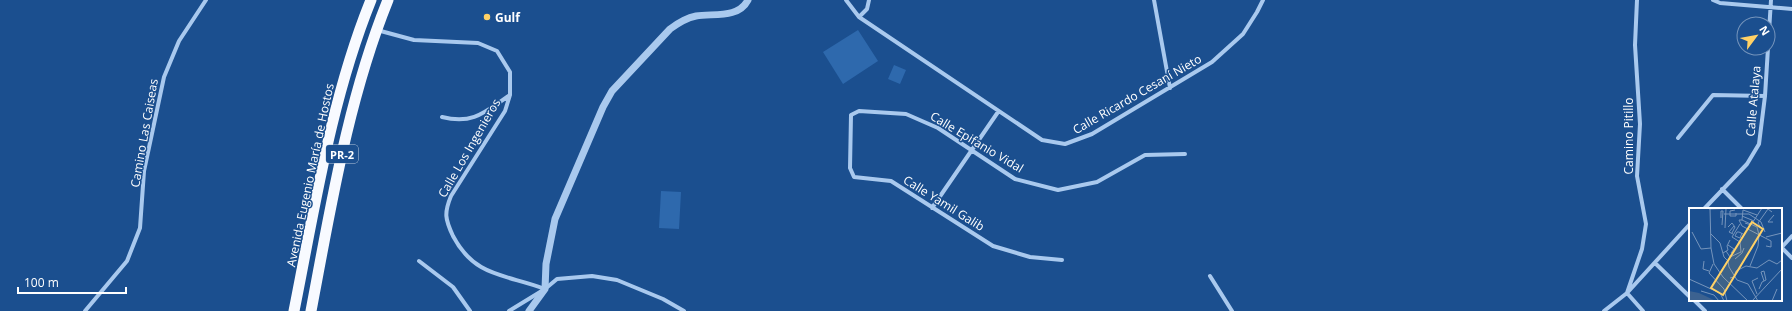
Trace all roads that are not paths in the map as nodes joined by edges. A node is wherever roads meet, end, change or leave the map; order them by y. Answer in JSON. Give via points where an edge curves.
{"nodes":[{"id":1,"x":206,"y":0,"type":"edge"},
{"id":2,"x":371,"y":0,"type":"edge"},
{"id":3,"x":388,"y":0,"type":"edge"},
{"id":4,"x":748,"y":0,"type":"edge"},
{"id":5,"x":846,"y":0,"type":"edge"},
{"id":6,"x":869,"y":0,"type":"edge"},
{"id":7,"x":1154,"y":0,"type":"edge"},
{"id":8,"x":1263,"y":0,"type":"edge"},
{"id":9,"x":1637,"y":0,"type":"edge"},
{"id":10,"x":1713,"y":0,"type":"edge"},
{"id":11,"x":1771,"y":0,"type":"edge"},
{"id":12,"x":1770,"y":7,"type":"junction"},
{"id":13,"x":1792,"y":8,"type":"edge"},
{"id":14,"x":858,"y":17,"type":"junction"},
{"id":15,"x":376,"y":29,"type":"junction"},
{"id":16,"x":1170,"y":88,"type":"junction"},
{"id":17,"x":510,"y":95,"type":"junction"},
{"id":18,"x":1765,"y":96,"type":"junction"},
{"id":19,"x":998,"y":112,"type":"junction"},
{"id":20,"x":854,"y":114,"type":"joint"},
{"id":21,"x":442,"y":117,"type":"dead end"},
{"id":22,"x":1678,"y":138,"type":"dead end"},
{"id":23,"x":971,"y":151,"type":"junction"},
{"id":24,"x":1185,"y":154,"type":"dead end"},
{"id":25,"x":1722,"y":190,"type":"junction"},
{"id":26,"x":932,"y":208,"type":"junction"},
{"id":27,"x":1705,"y":208,"type":"edge"},
{"id":28,"x":1741,"y":208,"type":"edge"},
{"id":29,"x":1689,"y":225,"type":"edge"},
{"id":30,"x":1792,"y":236,"type":"edge"},
{"id":31,"x":1782,"y":246,"type":"edge"},
{"id":32,"x":1782,"y":248,"type":"edge"},
{"id":33,"x":1792,"y":258,"type":"edge"},
{"id":34,"x":1062,"y":260,"type":"dead end"},
{"id":35,"x":419,"y":261,"type":"dead end"},
{"id":36,"x":1655,"y":263,"type":"junction"},
{"id":37,"x":1210,"y":276,"type":"dead end"},
{"id":38,"x":545,"y":289,"type":"junction"},
{"id":39,"x":1627,"y":293,"type":"junction"},
{"id":40,"x":1689,"y":295,"type":"edge"},
{"id":41,"x":1695,"y":301,"type":"edge"},
{"id":42,"x":85,"y":311,"type":"edge"},
{"id":43,"x":294,"y":311,"type":"edge"},
{"id":44,"x":310,"y":311,"type":"edge"},
{"id":45,"x":470,"y":311,"type":"edge"},
{"id":46,"x":510,"y":311,"type":"edge"},
{"id":47,"x":529,"y":311,"type":"edge"},
{"id":48,"x":684,"y":311,"type":"edge"},
{"id":49,"x":1232,"y":311,"type":"edge"},
{"id":50,"x":1604,"y":311,"type":"edge"},
{"id":51,"x":1643,"y":311,"type":"edge"},
{"id":52,"x":1705,"y":311,"type":"edge"}],
"edges":[{"from":1,"to":42,"type":"street","name":"Camino Las Caiseas","via":[[179,41],[164,77],[144,172],[140,228],[135,241],[127,261]]},
{"from":2,"to":43,"type":"highway","name":"Avenida Eugenio María de Hostos","number":"PR-2","via":[[337,99]]},
{"from":3,"to":15,"type":"highway","number":"PR-2"},
{"from":4,"to":38,"type":"street","via":[[745,6],[731,13],[695,16],[680,21],[612,91],[555,219],[546,264]]},
{"from":5,"to":14,"type":"street","name":"Calle Ricardo Cesaní Nieto"},
{"from":6,"to":14,"type":"street","via":[[867,9]]},
{"from":7,"to":16,"type":"street"},
{"from":8,"to":16,"type":"street","name":"Calle Ricardo Cesaní Nieto","via":[[1243,34],[1212,62]]},
{"from":9,"to":39,"type":"street","name":"Camino Pitillo","via":[[1635,45],[1640,124],[1637,176],[1646,224],[1642,249]]},
{"from":10,"to":12,"type":"street","via":[[1720,3]]},
{"from":11,"to":12,"type":"street","name":"Calle Atalaya"},
{"from":12,"to":13,"type":"street"},
{"from":12,"to":18,"type":"street","name":"Calle Atalaya"},
{"from":14,"to":19,"type":"street","name":"Calle Ricardo Cesaní Nieto"},
{"from":15,"to":17,"type":"street","name":"Calle Los Ingenieros","via":[[414,40],[478,43],[497,51],[510,72]]},
{"from":15,"to":44,"type":"highway","number":"PR-2","via":[[337,173]]},
{"from":16,"to":19,"type":"street","name":"Calle Ricardo Cesaní Nieto","via":[[1092,134],[1065,144],[1042,140]]},
{"from":17,"to":21,"type":"street","via":[[476,117],[456,120]]},
{"from":17,"to":38,"type":"street","name":"Calle Los Ingenieros","via":[[505,111],[451,196],[446,208],[446,222],[458,245],[472,262],[495,274]]},
{"from":18,"to":22,"type":"street","via":[[1713,95]]},
{"from":18,"to":25,"type":"street","name":"Calle Atalaya","via":[[1759,144],[1747,164]]},
{"from":19,"to":23,"type":"street"},
{"from":20,"to":23,"type":"street","name":"Calle Epifanio Vidal","via":[[860,111],[906,114],[938,128]]},
{"from":20,"to":26,"type":"street","name":"Calle Yamil Galib","via":[[851,115],[850,168],[854,176],[891,181]]},
{"from":23,"to":24,"type":"street","name":"Calle Epifanio Vidal","via":[[1015,179],[1058,190],[1097,182],[1145,155]]},
{"from":23,"to":26,"type":"street"},
{"from":25,"to":27,"type":"street","name":"Calle Atalaya"},
{"from":25,"to":28,"type":"street"},
{"from":26,"to":34,"type":"street","name":"Calle Yamil Galib","via":[[993,246],[1030,257]]},
{"from":29,"to":36,"type":"street"},
{"from":30,"to":31,"type":"street"},
{"from":32,"to":33,"type":"street"},
{"from":35,"to":45,"type":"street","via":[[453,287]]},
{"from":36,"to":39,"type":"street"},
{"from":36,"to":40,"type":"street"},
{"from":37,"to":49,"type":"street"},
{"from":38,"to":46,"type":"street"},
{"from":38,"to":47,"type":"street"},
{"from":38,"to":48,"type":"street","via":[[557,279],[592,276],[617,280],[663,299]]},
{"from":39,"to":50,"type":"street"},
{"from":39,"to":51,"type":"street"},
{"from":41,"to":52,"type":"street"}]}
